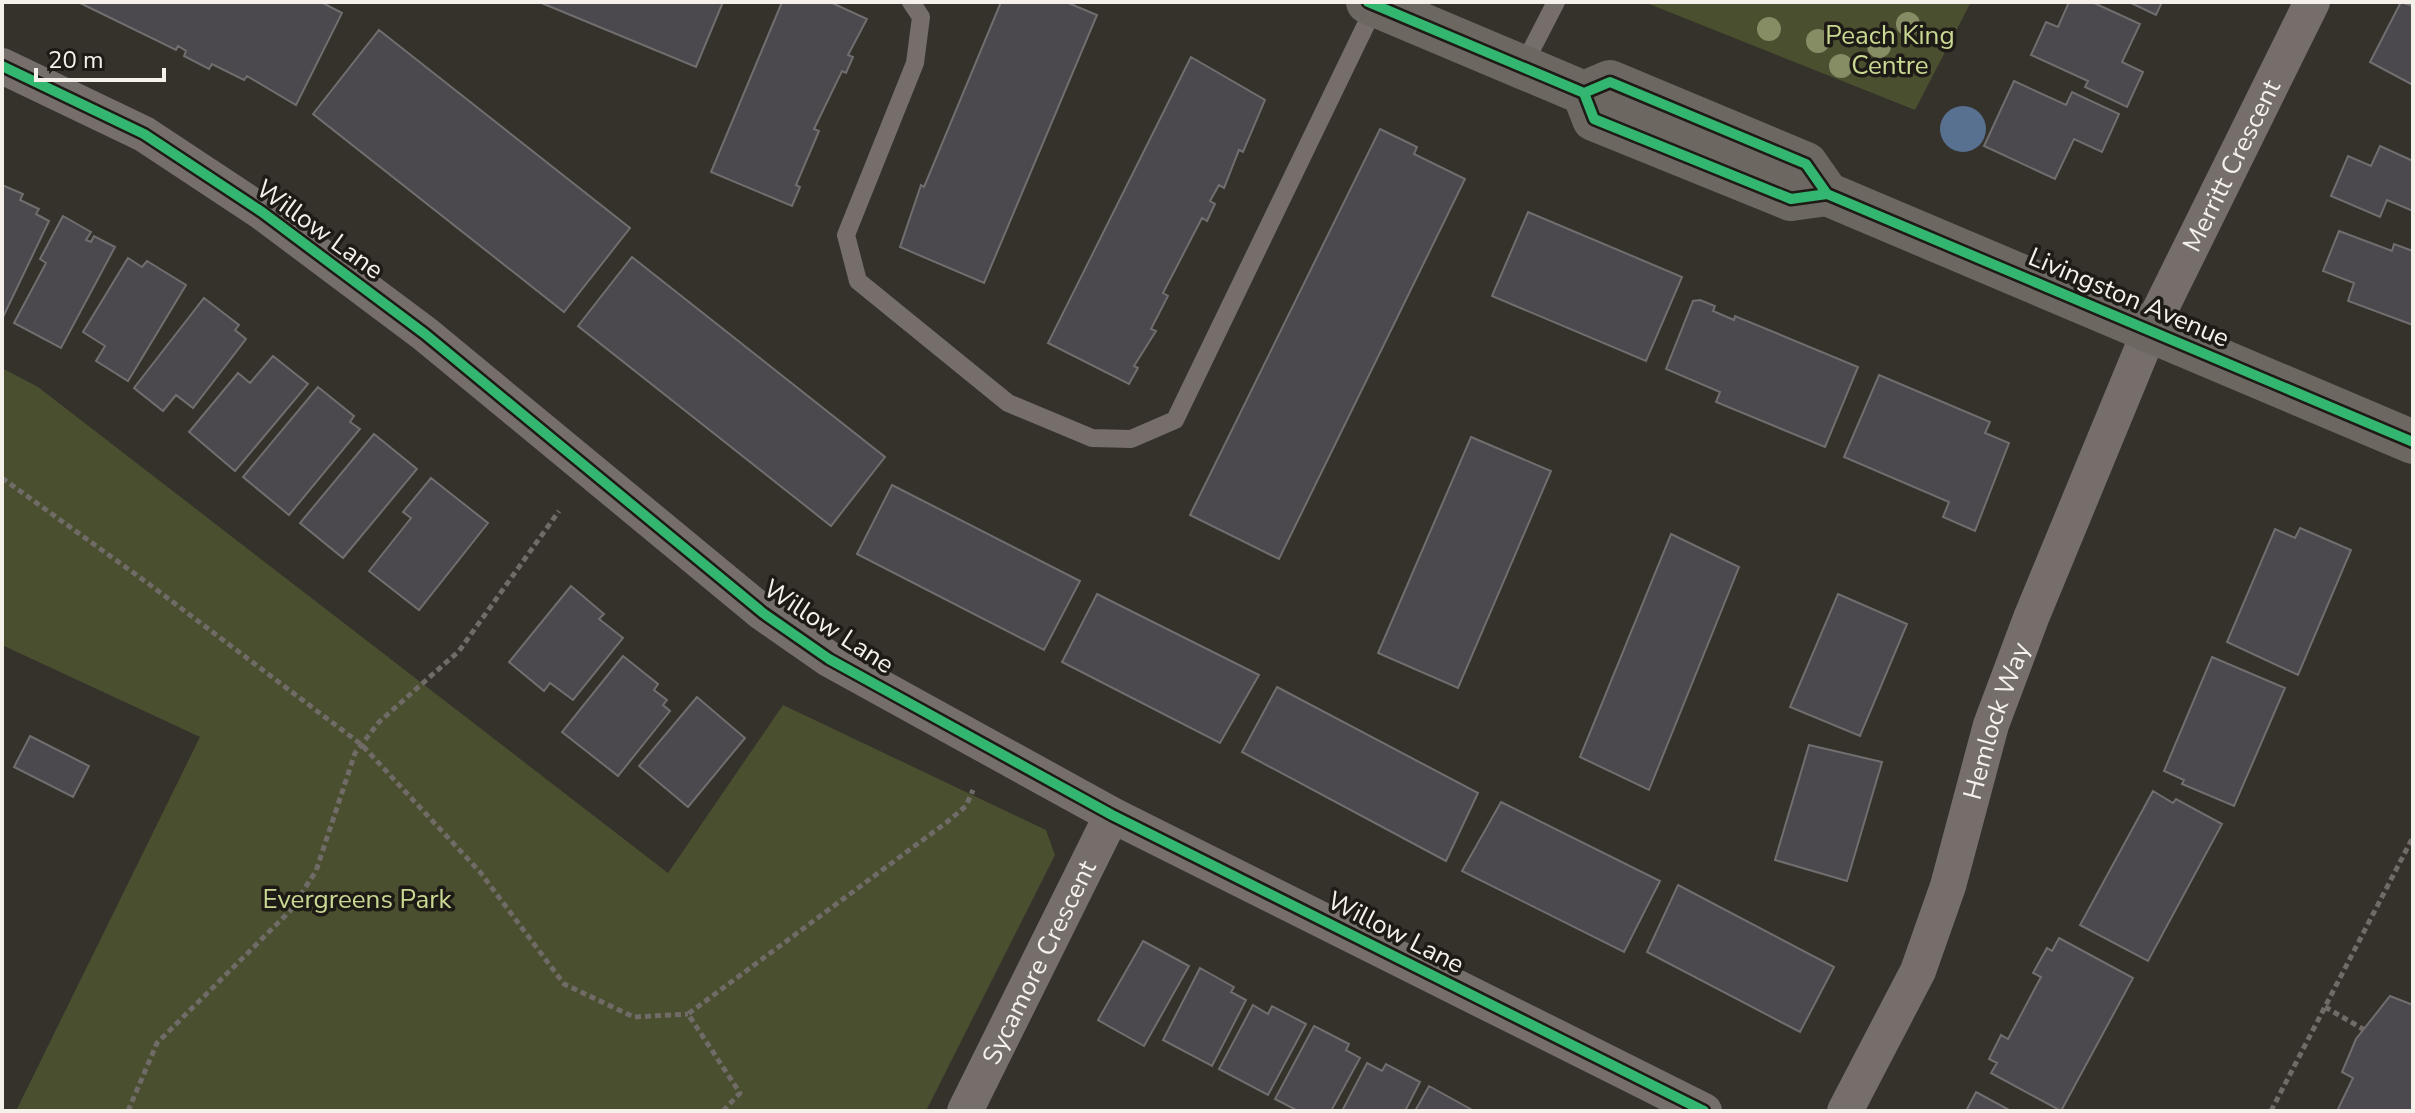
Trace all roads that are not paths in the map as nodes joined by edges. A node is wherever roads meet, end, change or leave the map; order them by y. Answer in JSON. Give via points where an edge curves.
{"nodes":[{"id":1,"x":911,"y":2,"type":"edge"},
{"id":2,"x":1556,"y":2,"type":"edge"},
{"id":3,"x":2312,"y":2,"type":"edge"},
{"id":4,"x":1372,"y":4,"type":"edge"},
{"id":5,"x":2,"y":66,"type":"edge"},
{"id":6,"x":1522,"y":68,"type":"junction"},
{"id":7,"x":2150,"y":330,"type":"junction"},
{"id":8,"x":2413,"y":442,"type":"edge"},
{"id":9,"x":1112,"y":815,"type":"junction"},
{"id":10,"x":965,"y":1111,"type":"edge"},
{"id":11,"x":1704,"y":1111,"type":"edge"},
{"id":12,"x":1845,"y":1111,"type":"edge"}],
"edges":[{"from":1,"to":4,"type":"lane","via":[[921,17],[915,63],[846,235],[858,281],[1008,403],[1092,438],[1131,439],[1175,420]]},
{"from":2,"to":6,"type":"lane"},
{"from":3,"to":7,"type":"street","name":"Merritt Crescent"},
{"from":4,"to":6,"type":"main road","name":"Livingston Avenue"},
{"from":5,"to":9,"type":"street","name":"Willow Lane","via":[[144,134],[262,212],[425,334],[763,613],[829,659]]},
{"from":6,"to":7,"type":"main road","name":"Livingston Avenue","via":[[1584,93],[1594,119],[1791,199],[1827,194]]},
{"from":7,"to":8,"type":"main road","name":"Livingston Avenue"},
{"from":7,"to":12,"type":"street","name":"Hemlock Way","via":[[1991,725],[1948,886],[1918,971]]},
{"from":9,"to":10,"type":"street","name":"Sycamore Crescent"},
{"from":9,"to":11,"type":"street","name":"Willow Lane"}]}
